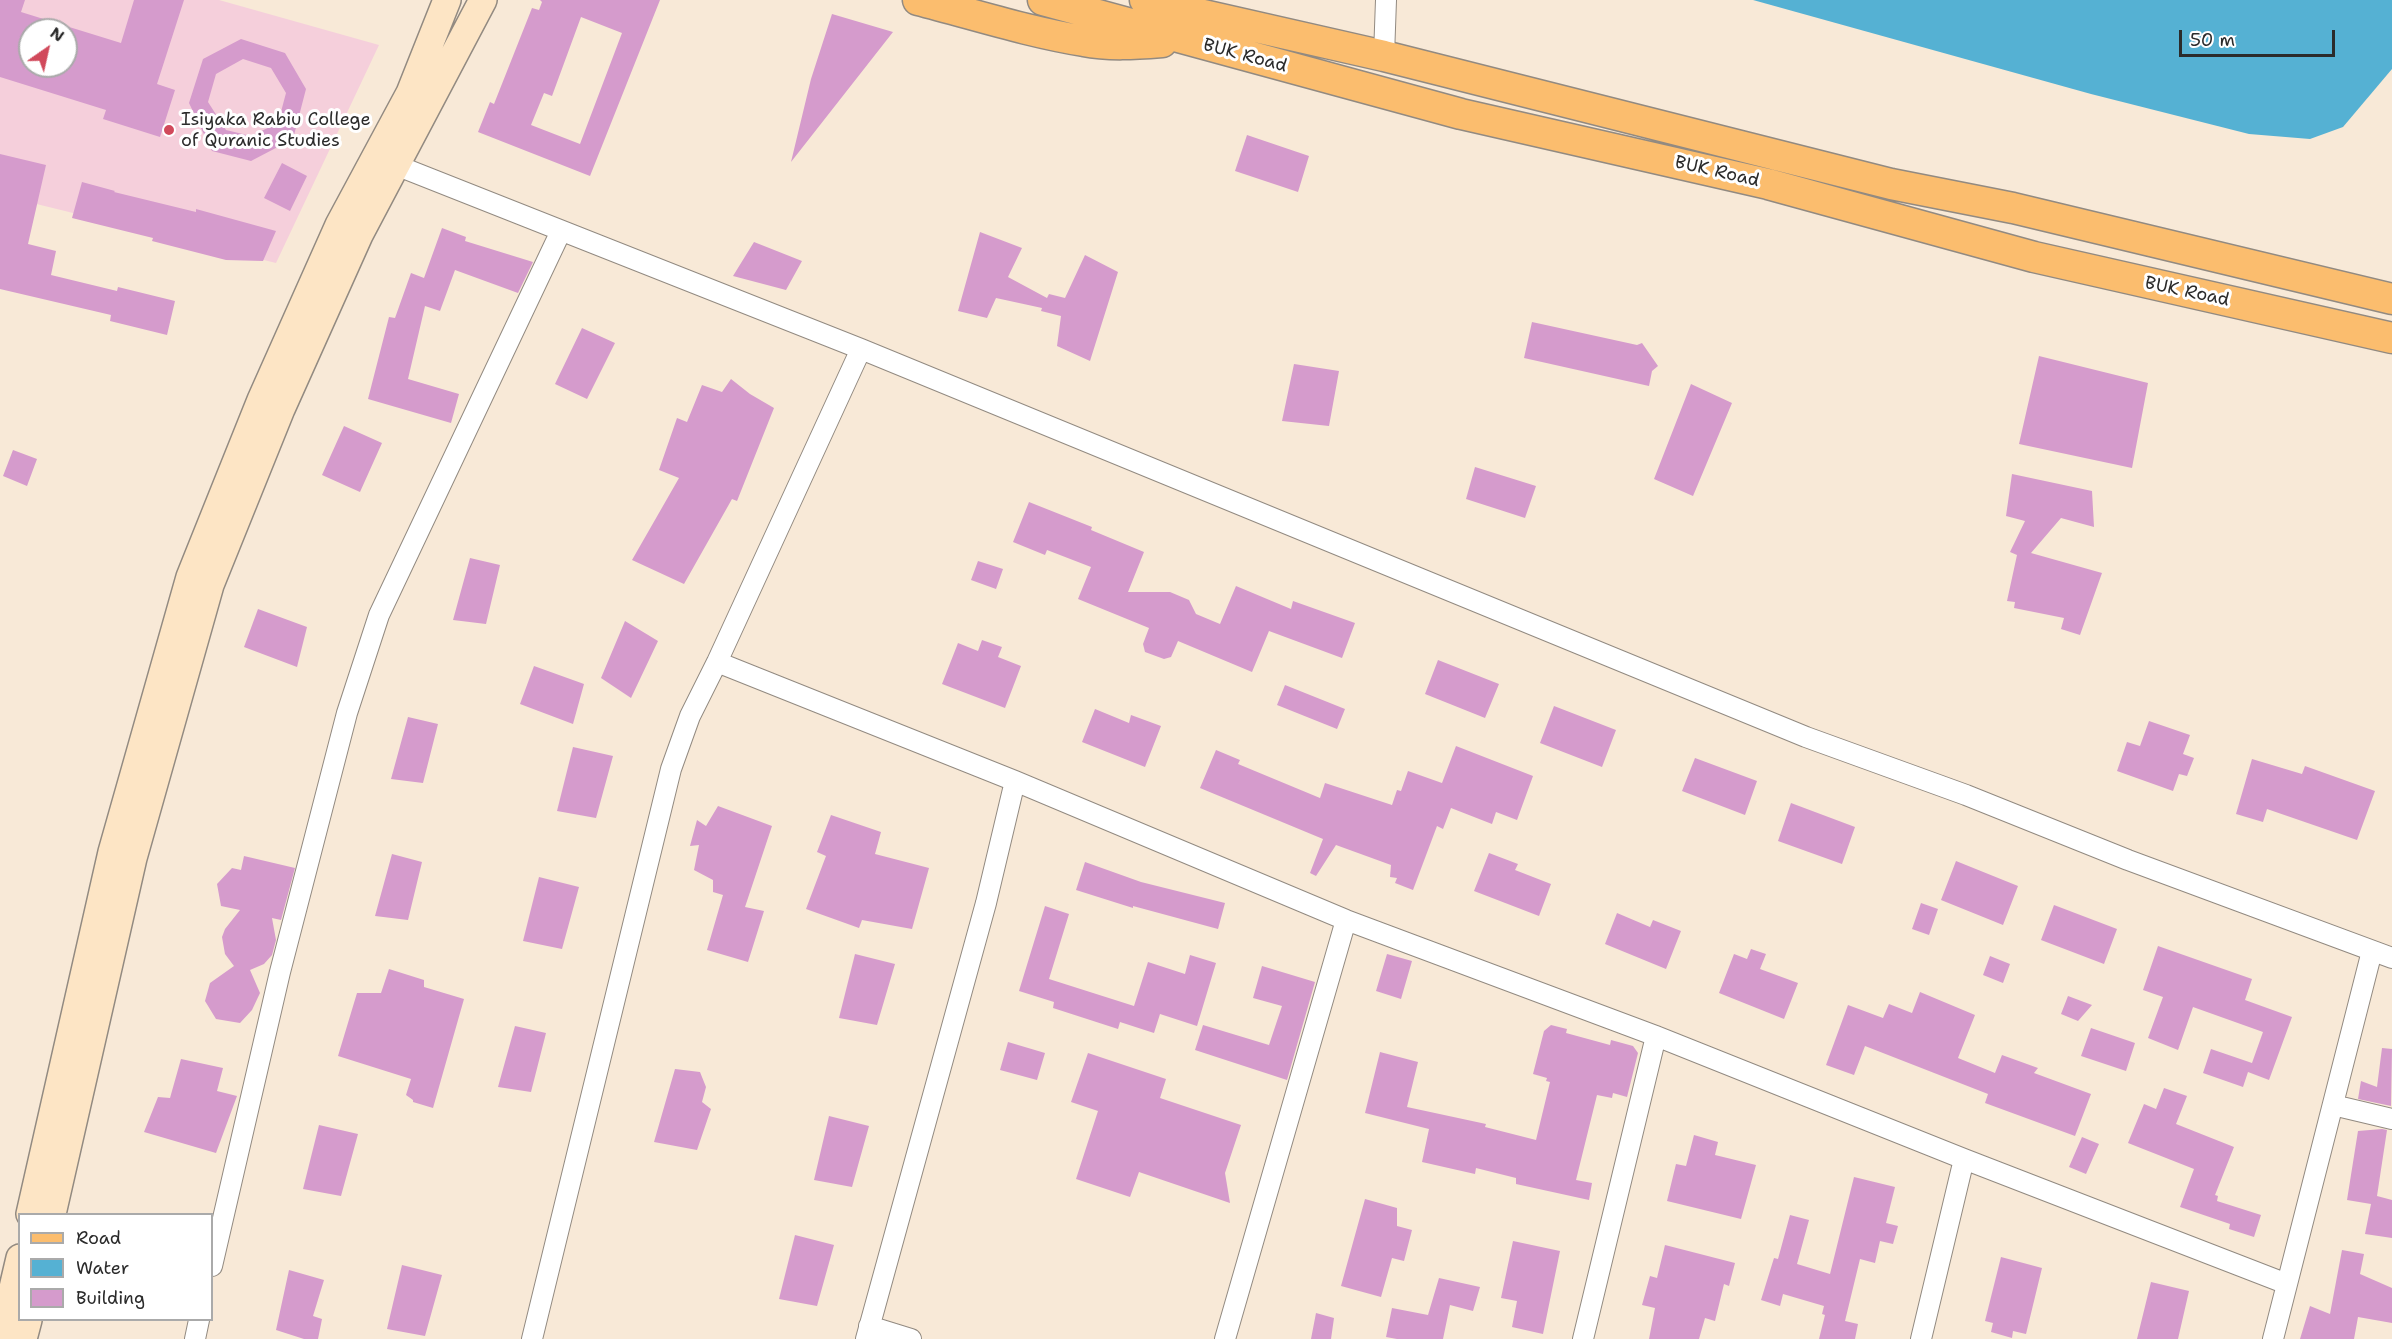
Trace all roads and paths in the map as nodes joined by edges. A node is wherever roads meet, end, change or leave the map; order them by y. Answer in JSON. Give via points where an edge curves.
{"nodes":[{"id":1,"x":447,"y":0,"type":"edge"},
{"id":2,"x":483,"y":0,"type":"edge"},
{"id":3,"x":918,"y":0,"type":"edge"},
{"id":4,"x":1043,"y":0,"type":"edge"},
{"id":5,"x":1145,"y":0,"type":"edge"},
{"id":6,"x":1386,"y":0,"type":"edge"},
{"id":7,"x":1170,"y":5,"type":"edge"},
{"id":8,"x":1185,"y":40,"type":"junction"},
{"id":9,"x":1383,"y":56,"type":"junction"},
{"id":10,"x":386,"y":161,"type":"junction"},
{"id":11,"x":561,"y":231,"type":"junction"},
{"id":12,"x":2392,"y":299,"type":"edge"},
{"id":13,"x":2392,"y":338,"type":"edge"},
{"id":14,"x":861,"y":349,"type":"junction"},
{"id":15,"x":717,"y":662,"type":"junction"},
{"id":16,"x":1016,"y":781,"type":"junction"},
{"id":17,"x":1346,"y":920,"type":"junction"},
{"id":18,"x":2372,"y":951,"type":"junction"},
{"id":19,"x":2392,"y":958,"type":"edge"},
{"id":20,"x":1656,"y":1036,"type":"junction"},
{"id":21,"x":2333,"y":1105,"type":"junction"},
{"id":22,"x":2392,"y":1119,"type":"edge"},
{"id":23,"x":1964,"y":1159,"type":"junction"},
{"id":24,"x":30,"y":1213,"type":"edge"},
{"id":25,"x":52,"y":1213,"type":"edge"},
{"id":26,"x":213,"y":1262,"type":"edge"},
{"id":27,"x":2288,"y":1284,"type":"junction"},
{"id":28,"x":18,"y":1295,"type":"edge"},
{"id":29,"x":199,"y":1321,"type":"edge"},
{"id":30,"x":16,"y":1332,"type":"edge"},
{"id":31,"x":868,"y":1333,"type":"edge"},
{"id":32,"x":195,"y":1339,"type":"edge"},
{"id":33,"x":532,"y":1339,"type":"edge"},
{"id":34,"x":911,"y":1339,"type":"edge"},
{"id":35,"x":1225,"y":1339,"type":"edge"},
{"id":36,"x":1583,"y":1339,"type":"edge"},
{"id":37,"x":1921,"y":1339,"type":"edge"},
{"id":38,"x":2274,"y":1339,"type":"edge"}],
"edges":[{"from":1,"to":10,"type":"main road"},
{"from":2,"to":10,"type":"main road"},
{"from":3,"to":8,"type":"main road","via":[[1086,42],[1128,45]]},
{"from":4,"to":8,"type":"main road","name":"BUK Road"},
{"from":5,"to":7,"type":"main road","name":"BUK Road"},
{"from":6,"to":9,"type":"street"},
{"from":7,"to":9,"type":"main road","name":"BUK Road"},
{"from":8,"to":13,"type":"main road","name":"BUK Road","via":[[1461,114],[1768,184],[2034,257]]},
{"from":9,"to":12,"type":"main road","name":"BUK Road","via":[[1891,184],[2013,208]]},
{"from":10,"to":11,"type":"street"},
{"from":10,"to":24,"type":"main road","via":[[339,225],[261,400],[190,577],[112,852]]},
{"from":10,"to":25,"type":"main road","via":[[359,235],[281,409],[210,585],[133,858]]},
{"from":11,"to":14,"type":"street"},
{"from":11,"to":26,"type":"street","via":[[379,615],[347,713],[280,972]]},
{"from":14,"to":15,"type":"street"},
{"from":14,"to":18,"type":"street","via":[[1806,737]]},
{"from":15,"to":16,"type":"street"},
{"from":15,"to":33,"type":"street","via":[[690,716],[671,769]]},
{"from":16,"to":17,"type":"street"},
{"from":16,"to":31,"type":"street"},
{"from":17,"to":20,"type":"street"},
{"from":17,"to":35,"type":"street"},
{"from":18,"to":19,"type":"street"},
{"from":18,"to":21,"type":"street"},
{"from":20,"to":23,"type":"street"},
{"from":20,"to":36,"type":"street"},
{"from":21,"to":22,"type":"street"},
{"from":21,"to":27,"type":"street"},
{"from":23,"to":27,"type":"street"},
{"from":23,"to":37,"type":"street"},
{"from":27,"to":38,"type":"street"},
{"from":28,"to":30,"type":"main road"},
{"from":29,"to":32,"type":"street"},
{"from":31,"to":34,"type":"street"}]}
